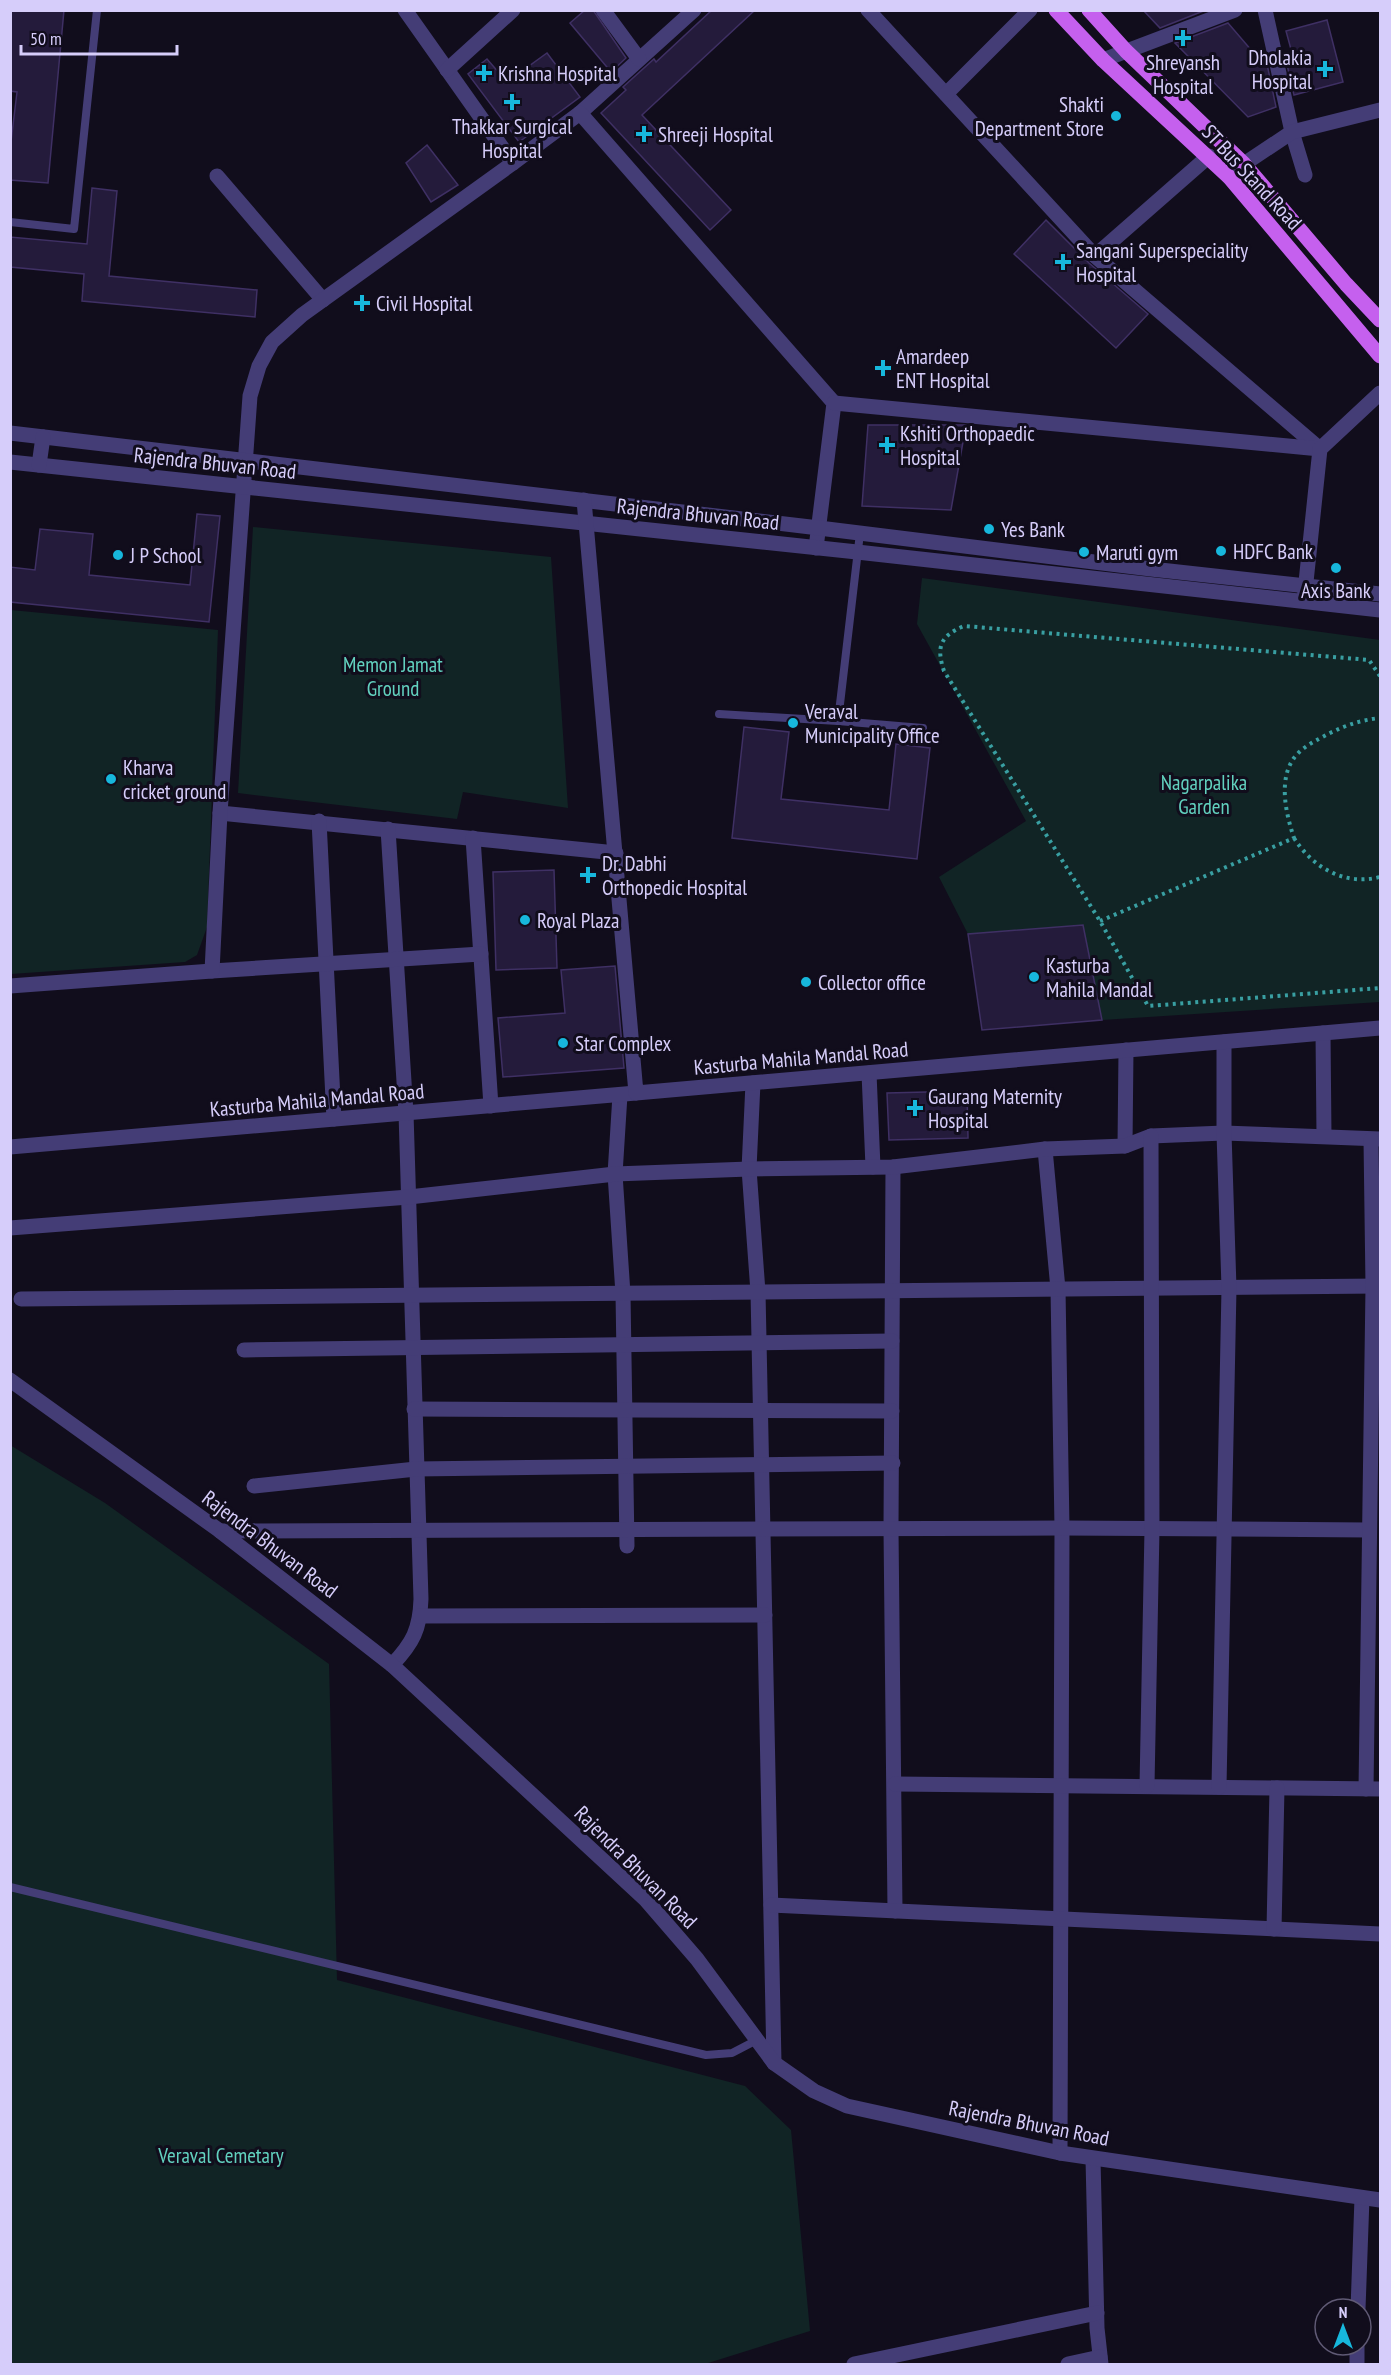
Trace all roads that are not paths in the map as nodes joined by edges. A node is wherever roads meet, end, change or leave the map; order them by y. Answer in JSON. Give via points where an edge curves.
{"nodes":[{"id":1,"x":97,"y":10,"type":"edge"},
{"id":2,"x":405,"y":10,"type":"edge"},
{"id":3,"x":513,"y":10,"type":"edge"},
{"id":4,"x":603,"y":10,"type":"edge"},
{"id":5,"x":693,"y":10,"type":"edge"},
{"id":6,"x":868,"y":10,"type":"edge"},
{"id":7,"x":1030,"y":10,"type":"edge"},
{"id":8,"x":1056,"y":10,"type":"edge"},
{"id":9,"x":1089,"y":10,"type":"edge"},
{"id":10,"x":1235,"y":10,"type":"edge"},
{"id":11,"x":1265,"y":10,"type":"edge"},
{"id":12,"x":1126,"y":51,"type":"junction"},
{"id":13,"x":639,"y":59,"type":"junction"},
{"id":14,"x":1103,"y":60,"type":"junction"},
{"id":15,"x":447,"y":70,"type":"junction"},
{"id":16,"x":946,"y":94,"type":"junction"},
{"id":17,"x":1380,"y":110,"type":"edge"},
{"id":18,"x":580,"y":112,"type":"junction"},
{"id":19,"x":1292,"y":132,"type":"junction"},
{"id":20,"x":1209,"y":156,"type":"junction"},
{"id":21,"x":513,"y":163,"type":"junction"},
{"id":22,"x":1244,"y":164,"type":"junction"},
{"id":23,"x":1305,"y":175,"type":"dead end"},
{"id":24,"x":217,"y":176,"type":"dead end"},
{"id":25,"x":1229,"y":177,"type":"junction"},
{"id":26,"x":10,"y":222,"type":"edge"},
{"id":27,"x":1095,"y":256,"type":"junction"},
{"id":28,"x":323,"y":300,"type":"junction"},
{"id":29,"x":1380,"y":320,"type":"edge"},
{"id":30,"x":1380,"y":356,"type":"edge"},
{"id":31,"x":1380,"y":393,"type":"edge"},
{"id":32,"x":834,"y":403,"type":"junction"},
{"id":33,"x":10,"y":433,"type":"edge"},
{"id":34,"x":43,"y":437,"type":"junction"},
{"id":35,"x":1320,"y":449,"type":"junction"},
{"id":36,"x":245,"y":460,"type":"junction"},
{"id":37,"x":10,"y":462,"type":"edge"},
{"id":38,"x":39,"y":465,"type":"junction"},
{"id":39,"x":242,"y":487,"type":"junction"},
{"id":40,"x":584,"y":500,"type":"junction"},
{"id":41,"x":586,"y":523,"type":"junction"},
{"id":42,"x":819,"y":528,"type":"junction"},
{"id":43,"x":860,"y":533,"type":"junction"},
{"id":44,"x":816,"y":548,"type":"junction"},
{"id":45,"x":857,"y":552,"type":"junction"},
{"id":46,"x":1150,"y":576,"type":"junction"},
{"id":47,"x":1305,"y":593,"type":"junction"},
{"id":48,"x":1380,"y":594,"type":"edge"},
{"id":49,"x":1380,"y":610,"type":"edge"},
{"id":50,"x":719,"y":714,"type":"dead end"},
{"id":51,"x":838,"y":721,"type":"junction"},
{"id":52,"x":923,"y":728,"type":"dead end"},
{"id":53,"x":220,"y":813,"type":"junction"},
{"id":54,"x":319,"y":821,"type":"junction"},
{"id":55,"x":388,"y":829,"type":"junction"},
{"id":56,"x":473,"y":838,"type":"junction"},
{"id":57,"x":616,"y":853,"type":"junction"},
{"id":58,"x":482,"y":954,"type":"junction"},
{"id":59,"x":397,"y":960,"type":"junction"},
{"id":60,"x":327,"y":964,"type":"junction"},
{"id":61,"x":212,"y":971,"type":"junction"},
{"id":62,"x":10,"y":986,"type":"edge"},
{"id":63,"x":1380,"y":1028,"type":"edge"},
{"id":64,"x":1323,"y":1033,"type":"junction"},
{"id":65,"x":1224,"y":1042,"type":"junction"},
{"id":66,"x":1126,"y":1050,"type":"junction"},
{"id":67,"x":869,"y":1073,"type":"junction"},
{"id":68,"x":753,"y":1083,"type":"junction"},
{"id":69,"x":636,"y":1093,"type":"junction"},
{"id":70,"x":620,"y":1095,"type":"junction"},
{"id":71,"x":490,"y":1106,"type":"junction"},
{"id":72,"x":406,"y":1113,"type":"junction"},
{"id":73,"x":334,"y":1119,"type":"junction"},
{"id":74,"x":1224,"y":1133,"type":"junction"},
{"id":75,"x":1151,"y":1136,"type":"junction"},
{"id":76,"x":1324,"y":1136,"type":"junction"},
{"id":77,"x":1376,"y":1139,"type":"edge"},
{"id":78,"x":1125,"y":1146,"type":"junction"},
{"id":79,"x":10,"y":1147,"type":"edge"},
{"id":80,"x":1045,"y":1149,"type":"junction"},
{"id":81,"x":873,"y":1167,"type":"junction"},
{"id":82,"x":892,"y":1167,"type":"junction"},
{"id":83,"x":749,"y":1169,"type":"junction"},
{"id":84,"x":615,"y":1174,"type":"junction"},
{"id":85,"x":409,"y":1197,"type":"junction"},
{"id":86,"x":10,"y":1228,"type":"edge"},
{"id":87,"x":1376,"y":1286,"type":"edge"},
{"id":88,"x":1152,"y":1288,"type":"junction"},
{"id":89,"x":1229,"y":1288,"type":"junction"},
{"id":90,"x":1058,"y":1289,"type":"junction"},
{"id":91,"x":893,"y":1291,"type":"junction"},
{"id":92,"x":758,"y":1292,"type":"junction"},
{"id":93,"x":623,"y":1294,"type":"junction"},
{"id":94,"x":411,"y":1296,"type":"junction"},
{"id":95,"x":21,"y":1299,"type":"dead end"},
{"id":96,"x":892,"y":1341,"type":"junction"},
{"id":97,"x":759,"y":1343,"type":"junction"},
{"id":98,"x":624,"y":1345,"type":"junction"},
{"id":99,"x":413,"y":1348,"type":"junction"},
{"id":100,"x":244,"y":1350,"type":"dead end"},
{"id":101,"x":10,"y":1380,"type":"edge"},
{"id":102,"x":414,"y":1409,"type":"junction"},
{"id":103,"x":625,"y":1410,"type":"junction"},
{"id":104,"x":760,"y":1410,"type":"junction"},
{"id":105,"x":892,"y":1411,"type":"junction"},
{"id":106,"x":892,"y":1463,"type":"junction"},
{"id":107,"x":761,"y":1465,"type":"junction"},
{"id":108,"x":626,"y":1467,"type":"junction"},
{"id":109,"x":416,"y":1469,"type":"junction"},
{"id":110,"x":254,"y":1486,"type":"dead end"},
{"id":111,"x":1062,"y":1528,"type":"junction"},
{"id":112,"x":763,"y":1529,"type":"junction"},
{"id":113,"x":891,"y":1529,"type":"junction"},
{"id":114,"x":1152,"y":1529,"type":"junction"},
{"id":115,"x":627,"y":1530,"type":"junction"},
{"id":116,"x":1224,"y":1530,"type":"junction"},
{"id":117,"x":1369,"y":1530,"type":"junction"},
{"id":118,"x":220,"y":1531,"type":"junction"},
{"id":119,"x":417,"y":1531,"type":"junction"},
{"id":120,"x":627,"y":1546,"type":"dead end"},
{"id":121,"x":765,"y":1615,"type":"junction"},
{"id":122,"x":420,"y":1616,"type":"junction"},
{"id":123,"x":392,"y":1665,"type":"junction"},
{"id":124,"x":894,"y":1784,"type":"junction"},
{"id":125,"x":1061,"y":1785,"type":"junction"},
{"id":126,"x":1147,"y":1786,"type":"junction"},
{"id":127,"x":1218,"y":1787,"type":"junction"},
{"id":128,"x":1277,"y":1788,"type":"junction"},
{"id":129,"x":1373,"y":1789,"type":"edge"},
{"id":130,"x":10,"y":1887,"type":"edge"},
{"id":131,"x":771,"y":1905,"type":"junction"},
{"id":132,"x":896,"y":1911,"type":"junction"},
{"id":133,"x":1060,"y":1919,"type":"junction"},
{"id":134,"x":1274,"y":1929,"type":"junction"},
{"id":135,"x":1380,"y":1934,"type":"edge"},
{"id":136,"x":757,"y":2040,"type":"junction"},
{"id":137,"x":774,"y":2063,"type":"junction"},
{"id":138,"x":1060,"y":2153,"type":"junction"},
{"id":139,"x":1093,"y":2158,"type":"junction"},
{"id":140,"x":1362,"y":2198,"type":"junction"},
{"id":141,"x":1380,"y":2200,"type":"edge"},
{"id":142,"x":1358,"y":2297,"type":"edge"},
{"id":143,"x":1097,"y":2313,"type":"junction"},
{"id":144,"x":1101,"y":2361,"type":"edge"},
{"id":145,"x":854,"y":2364,"type":"edge"},
{"id":146,"x":1068,"y":2364,"type":"edge"}],
"edges":[{"from":1,"to":26,"type":"lane","via":[[74,229]]},
{"from":2,"to":15,"type":"street"},
{"from":3,"to":15,"type":"street"},
{"from":4,"to":13,"type":"street"},
{"from":5,"to":13,"type":"street"},
{"from":6,"to":16,"type":"street"},
{"from":7,"to":16,"type":"street"},
{"from":8,"to":14,"type":"main road","name":"ST Bus Stand Road"},
{"from":9,"to":12,"type":"main road","name":"ST Bus Stand Road"},
{"from":10,"to":12,"type":"street"},
{"from":11,"to":19,"type":"street"},
{"from":12,"to":14,"type":"street"},
{"from":12,"to":22,"type":"main road","name":"ST Bus Stand Road"},
{"from":13,"to":18,"type":"street"},
{"from":14,"to":20,"type":"main road","name":"ST Bus Stand Road"},
{"from":15,"to":21,"type":"street"},
{"from":16,"to":27,"type":"street"},
{"from":17,"to":19,"type":"street"},
{"from":18,"to":21,"type":"street"},
{"from":18,"to":32,"type":"street"},
{"from":19,"to":22,"type":"street"},
{"from":19,"to":23,"type":"street"},
{"from":20,"to":25,"type":"main road","name":"ST Bus Stand Road"},
{"from":20,"to":27,"type":"street"},
{"from":21,"to":28,"type":"street"},
{"from":22,"to":25,"type":"street"},
{"from":22,"to":29,"type":"main road","name":"ST Bus Stand Road"},
{"from":24,"to":28,"type":"street"},
{"from":25,"to":30,"type":"main road","name":"ST Bus Stand Road"},
{"from":27,"to":35,"type":"street"},
{"from":28,"to":36,"type":"street","via":[[272,342],[259,366],[250,396]]},
{"from":31,"to":35,"type":"street"},
{"from":32,"to":35,"type":"street"},
{"from":32,"to":42,"type":"street"},
{"from":33,"to":34,"type":"street"},
{"from":34,"to":36,"type":"street"},
{"from":34,"to":38,"type":"street"},
{"from":35,"to":47,"type":"street"},
{"from":36,"to":39,"type":"street"},
{"from":36,"to":40,"type":"street"},
{"from":37,"to":38,"type":"street","name":"Rajendra Bhuvan Road"},
{"from":38,"to":39,"type":"street","name":"Rajendra Bhuvan Road"},
{"from":39,"to":41,"type":"street","name":"Rajendra Bhuvan Road"},
{"from":39,"to":53,"type":"street"},
{"from":40,"to":41,"type":"street"},
{"from":40,"to":42,"type":"street"},
{"from":41,"to":44,"type":"street","name":"Rajendra Bhuvan Road"},
{"from":41,"to":57,"type":"street"},
{"from":42,"to":43,"type":"street"},
{"from":42,"to":44,"type":"street"},
{"from":43,"to":45,"type":"lane"},
{"from":43,"to":46,"type":"street"},
{"from":44,"to":45,"type":"street","name":"Rajendra Bhuvan Road"},
{"from":45,"to":46,"type":"street","name":"Rajendra Bhuvan Road"},
{"from":45,"to":51,"type":"lane"},
{"from":46,"to":47,"type":"street","name":"Rajendra Bhuvan Road"},
{"from":47,"to":48,"type":"street"},
{"from":47,"to":49,"type":"street","name":"Rajendra Bhuvan Road"},
{"from":50,"to":51,"type":"lane"},
{"from":51,"to":52,"type":"lane"},
{"from":53,"to":54,"type":"street"},
{"from":53,"to":61,"type":"street"},
{"from":54,"to":55,"type":"street"},
{"from":54,"to":60,"type":"street"},
{"from":55,"to":56,"type":"street"},
{"from":55,"to":59,"type":"street"},
{"from":56,"to":57,"type":"street"},
{"from":56,"to":58,"type":"street"},
{"from":57,"to":69,"type":"street"},
{"from":58,"to":59,"type":"street"},
{"from":58,"to":71,"type":"street"},
{"from":59,"to":60,"type":"street"},
{"from":59,"to":72,"type":"street"},
{"from":60,"to":61,"type":"street"},
{"from":60,"to":73,"type":"street"},
{"from":61,"to":62,"type":"street"},
{"from":63,"to":64,"type":"street","name":"Kasturba Mahila Mandal Road"},
{"from":64,"to":65,"type":"street","name":"Kasturba Mahila Mandal Road"},
{"from":64,"to":76,"type":"street"},
{"from":65,"to":66,"type":"street","name":"Kasturba Mahila Mandal Road"},
{"from":65,"to":74,"type":"street"},
{"from":66,"to":67,"type":"street","name":"Kasturba Mahila Mandal Road"},
{"from":66,"to":78,"type":"street"},
{"from":67,"to":68,"type":"street","name":"Kasturba Mahila Mandal Road"},
{"from":67,"to":81,"type":"street"},
{"from":68,"to":69,"type":"street","name":"Kasturba Mahila Mandal Road"},
{"from":68,"to":83,"type":"street"},
{"from":69,"to":70,"type":"street","name":"Kasturba Mahila Mandal Road"},
{"from":70,"to":71,"type":"street","name":"Kasturba Mahila Mandal Road"},
{"from":70,"to":84,"type":"street"},
{"from":71,"to":72,"type":"street","name":"Kasturba Mahila Mandal Road"},
{"from":72,"to":73,"type":"street","name":"Kasturba Mahila Mandal Road"},
{"from":72,"to":85,"type":"street"},
{"from":73,"to":79,"type":"street","name":"Kasturba Mahila Mandal Road"},
{"from":74,"to":75,"type":"street"},
{"from":74,"to":76,"type":"street"},
{"from":74,"to":89,"type":"street"},
{"from":75,"to":78,"type":"street"},
{"from":75,"to":88,"type":"street"},
{"from":76,"to":77,"type":"street"},
{"from":77,"to":87,"type":"street"},
{"from":78,"to":80,"type":"street"},
{"from":80,"to":82,"type":"street"},
{"from":80,"to":90,"type":"street"},
{"from":81,"to":82,"type":"street"},
{"from":81,"to":83,"type":"street"},
{"from":82,"to":91,"type":"street"},
{"from":83,"to":84,"type":"street"},
{"from":83,"to":92,"type":"street"},
{"from":84,"to":85,"type":"street"},
{"from":84,"to":93,"type":"street"},
{"from":85,"to":86,"type":"street"},
{"from":85,"to":94,"type":"street"},
{"from":87,"to":89,"type":"street"},
{"from":87,"to":117,"type":"street"},
{"from":88,"to":89,"type":"street"},
{"from":88,"to":90,"type":"street"},
{"from":88,"to":114,"type":"street"},
{"from":89,"to":116,"type":"street"},
{"from":90,"to":91,"type":"street"},
{"from":90,"to":111,"type":"street"},
{"from":91,"to":92,"type":"street"},
{"from":91,"to":96,"type":"street"},
{"from":92,"to":93,"type":"street"},
{"from":92,"to":97,"type":"street"},
{"from":93,"to":94,"type":"street"},
{"from":93,"to":98,"type":"street"},
{"from":94,"to":95,"type":"street"},
{"from":94,"to":99,"type":"street"},
{"from":96,"to":97,"type":"street"},
{"from":96,"to":105,"type":"street"},
{"from":97,"to":98,"type":"street"},
{"from":97,"to":104,"type":"street"},
{"from":98,"to":99,"type":"street"},
{"from":98,"to":103,"type":"street"},
{"from":99,"to":100,"type":"street"},
{"from":99,"to":102,"type":"street"},
{"from":101,"to":118,"type":"street","name":"Rajendra Bhuvan Road"},
{"from":102,"to":103,"type":"street"},
{"from":102,"to":109,"type":"street"},
{"from":103,"to":104,"type":"street"},
{"from":103,"to":108,"type":"street"},
{"from":104,"to":105,"type":"street"},
{"from":104,"to":107,"type":"street"},
{"from":105,"to":106,"type":"street"},
{"from":106,"to":107,"type":"street"},
{"from":106,"to":113,"type":"street"},
{"from":107,"to":108,"type":"street"},
{"from":107,"to":112,"type":"street"},
{"from":108,"to":109,"type":"street"},
{"from":108,"to":115,"type":"street"},
{"from":109,"to":110,"type":"street"},
{"from":109,"to":119,"type":"street"},
{"from":111,"to":113,"type":"street"},
{"from":111,"to":114,"type":"street"},
{"from":111,"to":125,"type":"street"},
{"from":112,"to":113,"type":"street"},
{"from":112,"to":115,"type":"street"},
{"from":112,"to":121,"type":"street"},
{"from":113,"to":124,"type":"street"},
{"from":114,"to":116,"type":"street"},
{"from":114,"to":126,"type":"street"},
{"from":115,"to":119,"type":"street"},
{"from":115,"to":120,"type":"street"},
{"from":116,"to":117,"type":"street"},
{"from":116,"to":127,"type":"street"},
{"from":117,"to":129,"type":"street"},
{"from":118,"to":119,"type":"street"},
{"from":118,"to":123,"type":"street","name":"Rajendra Bhuvan Road"},
{"from":119,"to":122,"type":"street"},
{"from":121,"to":122,"type":"street"},
{"from":121,"to":131,"type":"street"},
{"from":122,"to":123,"type":"street","via":[[411,1641]]},
{"from":123,"to":136,"type":"street","name":"Rajendra Bhuvan Road","via":[[646,1900],[697,1959]]},
{"from":124,"to":125,"type":"street"},
{"from":124,"to":132,"type":"street"},
{"from":125,"to":126,"type":"street"},
{"from":125,"to":133,"type":"street"},
{"from":126,"to":127,"type":"street"},
{"from":127,"to":128,"type":"street"},
{"from":128,"to":129,"type":"street"},
{"from":128,"to":134,"type":"street"},
{"from":130,"to":136,"type":"lane","via":[[706,2055],[732,2053]]},
{"from":131,"to":132,"type":"street"},
{"from":131,"to":137,"type":"street"},
{"from":132,"to":133,"type":"street"},
{"from":133,"to":134,"type":"street"},
{"from":133,"to":138,"type":"street"},
{"from":134,"to":135,"type":"street"},
{"from":136,"to":137,"type":"street","name":"Rajendra Bhuvan Road"},
{"from":137,"to":138,"type":"street","name":"Rajendra Bhuvan Road","via":[[814,2091],[847,2106]]},
{"from":138,"to":139,"type":"street","name":"Rajendra Bhuvan Road"},
{"from":139,"to":140,"type":"street","name":"Rajendra Bhuvan Road"},
{"from":139,"to":143,"type":"street"},
{"from":140,"to":141,"type":"street","name":"Rajendra Bhuvan Road"},
{"from":140,"to":142,"type":"street"},
{"from":143,"to":144,"type":"street"},
{"from":143,"to":145,"type":"street"},
{"from":144,"to":146,"type":"street"}]}
